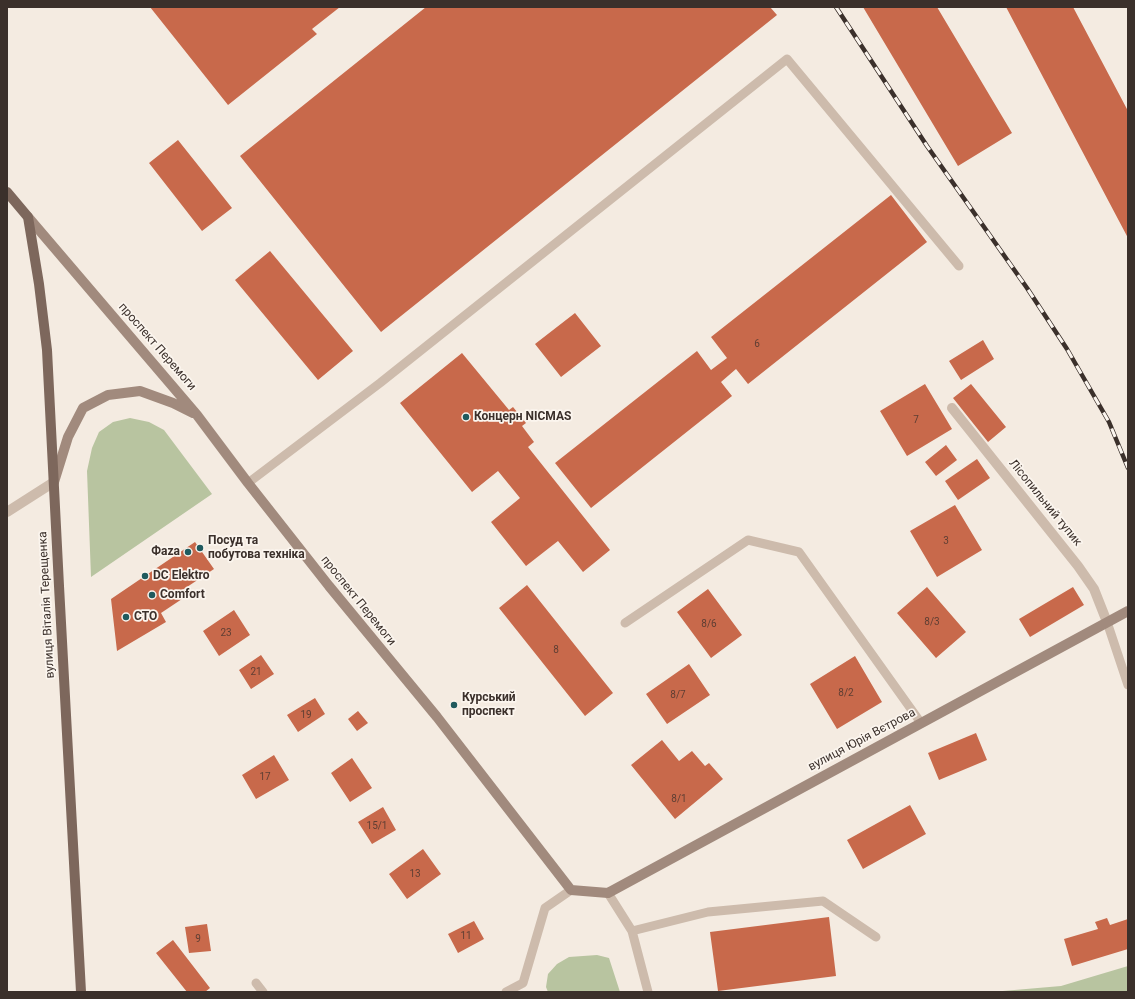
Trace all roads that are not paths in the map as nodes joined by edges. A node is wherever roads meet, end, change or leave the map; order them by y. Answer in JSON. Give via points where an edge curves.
{"nodes":[{"id":1,"x":7,"y":192,"type":"edge"},
{"id":2,"x":28,"y":217,"type":"junction"},
{"id":3,"x":959,"y":266,"type":"dead end"},
{"id":4,"x":952,"y":408,"type":"dead end"},
{"id":5,"x":197,"y":414,"type":"junction"},
{"id":6,"x":54,"y":482,"type":"junction"},
{"id":7,"x":248,"y":483,"type":"junction"},
{"id":8,"x":7,"y":512,"type":"edge"},
{"id":9,"x":1128,"y":611,"type":"edge"},
{"id":10,"x":1107,"y":622,"type":"junction"},
{"id":11,"x":625,"y":623,"type":"dead end"},
{"id":12,"x":1128,"y":685,"type":"edge"},
{"id":13,"x":921,"y":723,"type":"junction"},
{"id":14,"x":571,"y":890,"type":"junction"},
{"id":15,"x":608,"y":893,"type":"junction"},
{"id":16,"x":632,"y":931,"type":"junction"},
{"id":17,"x":876,"y":937,"type":"dead end"},
{"id":18,"x":256,"y":983,"type":"dead end"},
{"id":19,"x":81,"y":992,"type":"edge"},
{"id":20,"x":263,"y":992,"type":"edge"},
{"id":21,"x":506,"y":992,"type":"edge"},
{"id":22,"x":648,"y":992,"type":"edge"}],
"edges":[{"from":1,"to":2,"type":"main road","name":"проспект Перемоги"},
{"from":2,"to":5,"type":"street","name":"проспект Перемоги"},
{"from":2,"to":6,"type":"main road","name":"вулиця Віталія Терещенка","via":[[47,350]]},
{"from":3,"to":7,"type":"lane","via":[[787,59],[380,383]]},
{"from":4,"to":10,"type":"street","name":"Лісопильний тупик","via":[[1078,566],[1094,589]]},
{"from":5,"to":6,"type":"street","via":[[140,391],[108,394],[83,408],[68,437]]},
{"from":5,"to":7,"type":"street","name":"проспект Перемоги"},
{"from":6,"to":8,"type":"street"},
{"from":6,"to":19,"type":"main road","name":"вулиця Віталія Терещенка"},
{"from":7,"to":14,"type":"street","name":"проспект Перемоги","via":[[437,716]]},
{"from":9,"to":10,"type":"street","name":"вулиця Юрія Вєтрова"},
{"from":10,"to":12,"type":"lane"},
{"from":10,"to":13,"type":"street","name":"вулиця Юрія Вєтрова"},
{"from":11,"to":13,"type":"lane","via":[[748,540],[798,552]]},
{"from":13,"to":15,"type":"street","name":"вулиця Юрія Вєтрова"},
{"from":14,"to":15,"type":"street"},
{"from":14,"to":21,"type":"lane","via":[[545,908],[523,983]]},
{"from":15,"to":16,"type":"lane"},
{"from":16,"to":17,"type":"lane","via":[[708,912],[823,901]]},
{"from":16,"to":22,"type":"lane"},
{"from":18,"to":20,"type":"lane"}]}
